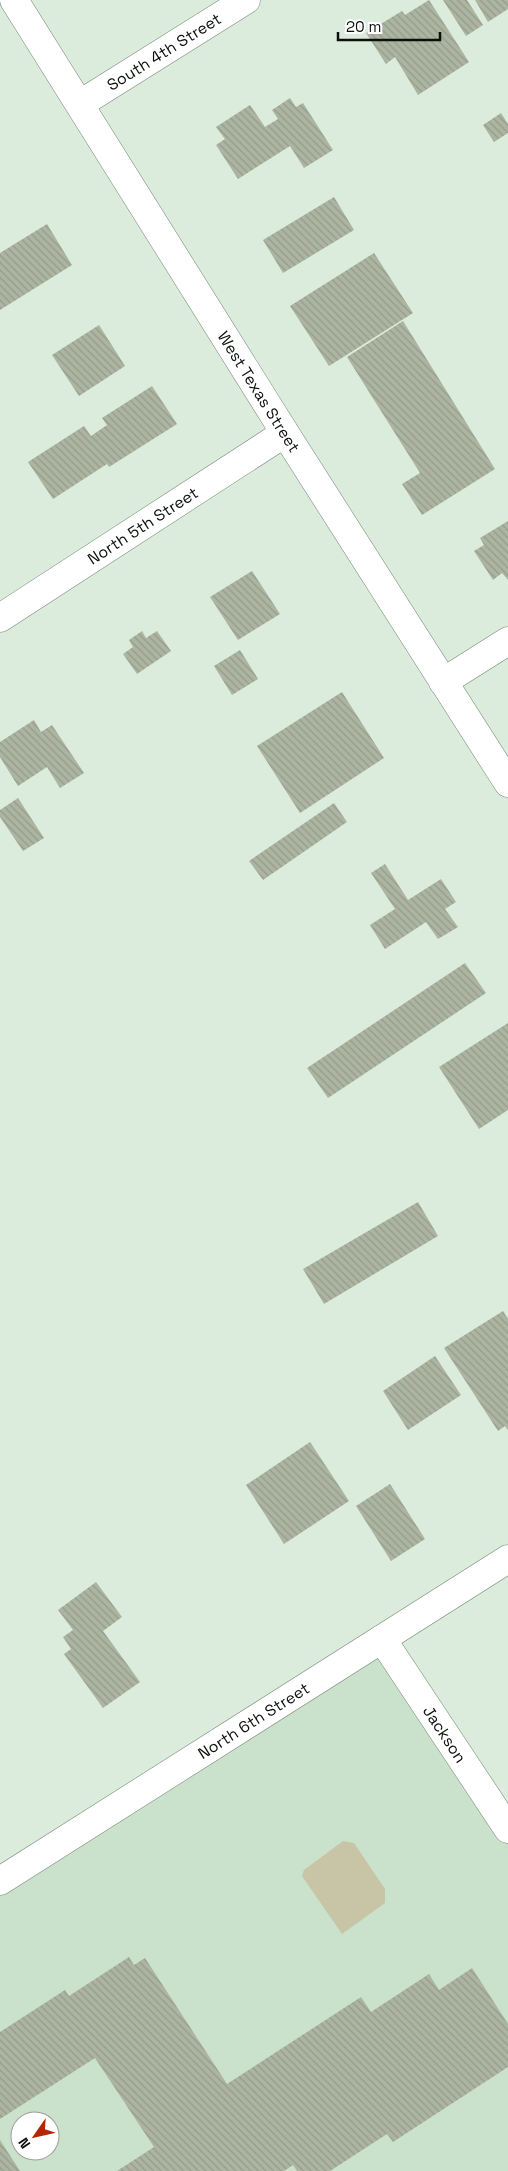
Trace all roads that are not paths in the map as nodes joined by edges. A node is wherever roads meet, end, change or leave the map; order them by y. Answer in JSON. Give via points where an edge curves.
{"nodes":[{"id":1,"x":14,"y":0,"type":"edge"},
{"id":2,"x":246,"y":0,"type":"edge"},
{"id":3,"x":80,"y":104,"type":"junction"},
{"id":4,"x":285,"y":433,"type":"junction"},
{"id":5,"x":0,"y":618,"type":"edge"},
{"id":6,"x":508,"y":641,"type":"edge"},
{"id":7,"x":443,"y":682,"type":"junction"},
{"id":8,"x":508,"y":783,"type":"edge"},
{"id":9,"x":508,"y":1560,"type":"edge"},
{"id":10,"x":382,"y":1639,"type":"junction"},
{"id":11,"x":508,"y":1830,"type":"edge"},
{"id":12,"x":0,"y":1881,"type":"edge"}],
"edges":[{"from":1,"to":3,"type":"street","name":"West Texas Street"},
{"from":2,"to":3,"type":"street","name":"South 4th Street"},
{"from":3,"to":4,"type":"street","name":"West Texas Street"},
{"from":4,"to":5,"type":"street","name":"North 5th Street"},
{"from":4,"to":7,"type":"street","name":"West Texas Street"},
{"from":6,"to":7,"type":"street"},
{"from":7,"to":8,"type":"street","name":"West Texas Street"},
{"from":9,"to":10,"type":"street","name":"North 6th Street"},
{"from":10,"to":11,"type":"street","name":"Jackson"},
{"from":10,"to":12,"type":"street","name":"North 6th Street"}]}
